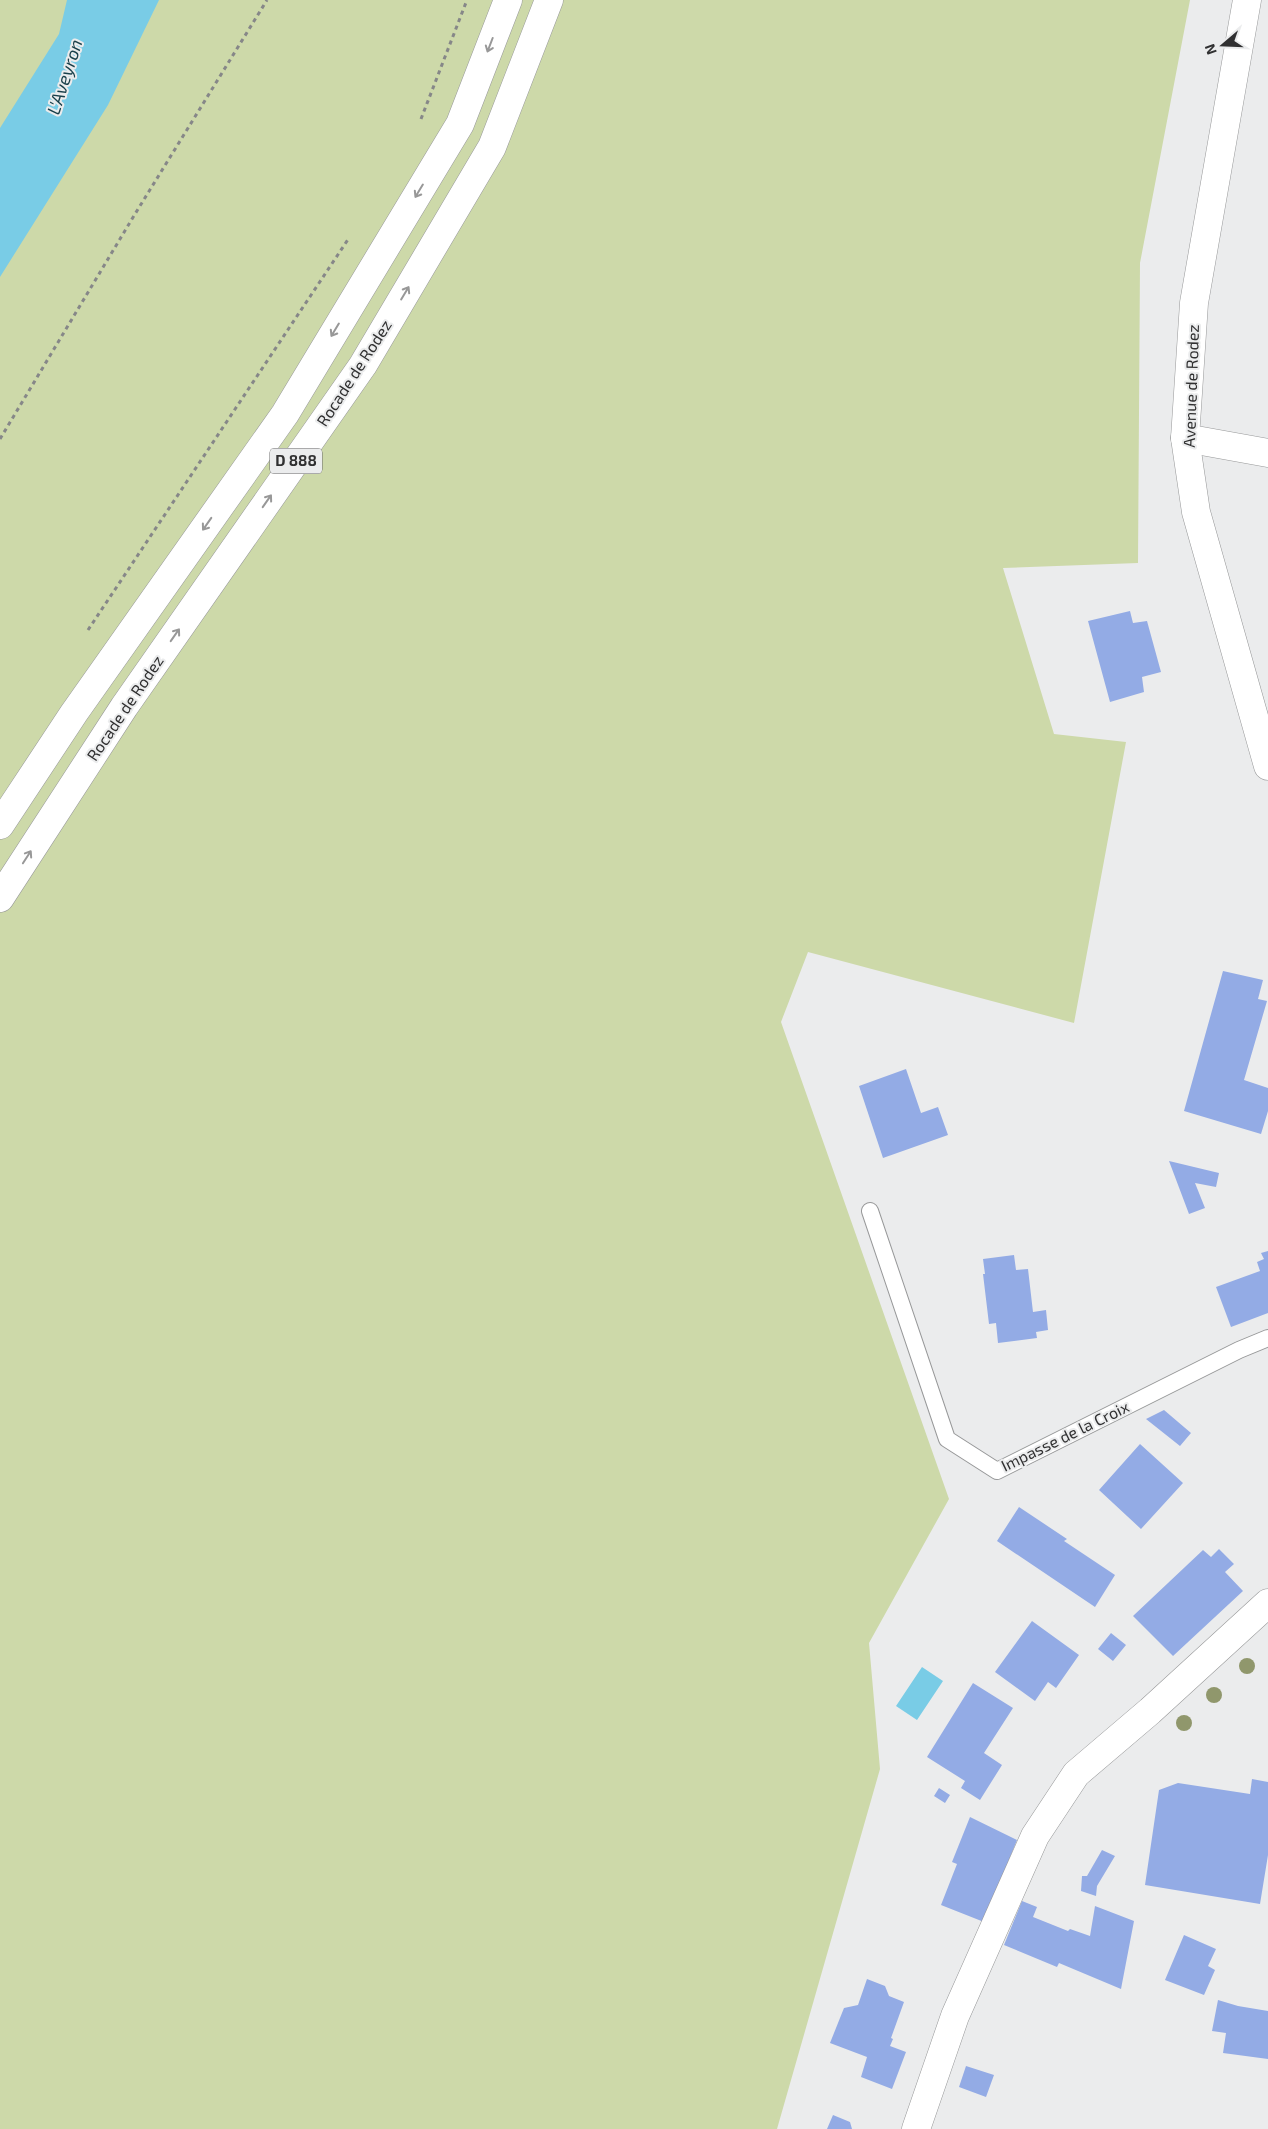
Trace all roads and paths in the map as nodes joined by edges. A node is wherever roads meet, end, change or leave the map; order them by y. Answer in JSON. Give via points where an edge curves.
{"nodes":[{"id":1,"x":267,"y":0,"type":"edge"},
{"id":2,"x":467,"y":0,"type":"edge"},
{"id":3,"x":508,"y":0,"type":"edge"},
{"id":4,"x":550,"y":0,"type":"edge"},
{"id":5,"x":1247,"y":0,"type":"edge"},
{"id":6,"x":419,"y":124,"type":"dead end"},
{"id":7,"x":352,"y":233,"type":"dead end"},
{"id":8,"x":1185,"y":438,"type":"junction"},
{"id":9,"x":0,"y":439,"type":"edge"},
{"id":10,"x":1268,"y":453,"type":"edge"},
{"id":11,"x":83,"y":638,"type":"dead end"},
{"id":12,"x":1268,"y":766,"type":"edge"},
{"id":13,"x":0,"y":825,"type":"edge"},
{"id":14,"x":0,"y":898,"type":"edge"},
{"id":15,"x":870,"y":1211,"type":"dead end"},
{"id":16,"x":1268,"y":1338,"type":"edge"},
{"id":17,"x":1268,"y":1603,"type":"edge"},
{"id":18,"x":916,"y":2129,"type":"edge"}],
"edges":[{"from":1,"to":9,"type":"path"},
{"from":2,"to":6,"type":"path"},
{"from":3,"to":13,"type":"main road","number":"D 888","one_way":true,"via":[[460,124],[285,414],[74,713]]},
{"from":14,"to":4,"type":"main road","name":"Rocade de Rodez","number":"D 888","one_way":true,"via":[[124,707],[362,365],[492,147]]},
{"from":5,"to":8,"type":"main road","name":"Avenue de Rodez","via":[[1194,303]]},
{"from":7,"to":11,"type":"path"},
{"from":8,"to":10,"type":"main road"},
{"from":8,"to":12,"type":"main road","name":"Avenue de Rodez","via":[[1196,512]]},
{"from":15,"to":16,"type":"lane","name":"Impasse de la Croix","via":[[948,1439],[997,1471]]},
{"from":17,"to":18,"type":"main road","via":[[1076,1774],[1035,1836],[954,2016]]}]}
